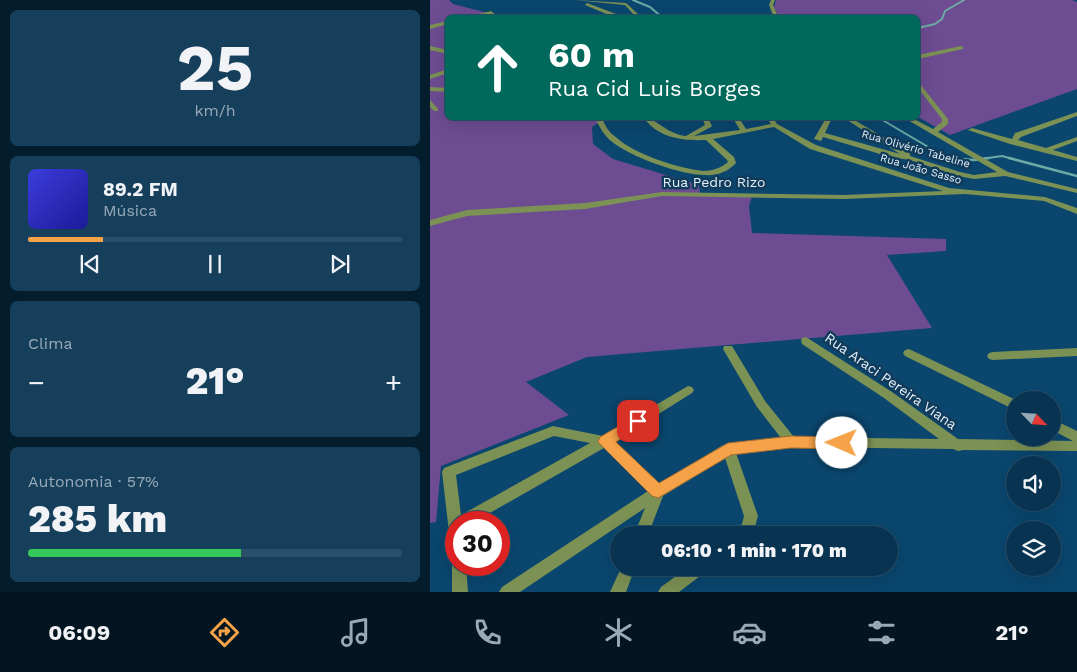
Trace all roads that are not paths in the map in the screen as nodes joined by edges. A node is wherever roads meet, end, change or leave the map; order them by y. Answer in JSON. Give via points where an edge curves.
{"nodes":[{"id":1,"x":576,"y":0,"type":"edge"},
{"id":2,"x":773,"y":0,"type":"edge"},
{"id":3,"x":478,"y":15,"type":"edge"},
{"id":4,"x":494,"y":15,"type":"edge"},
{"id":5,"x":614,"y":15,"type":"edge"},
{"id":6,"x":637,"y":15,"type":"dead end"},
{"id":7,"x":776,"y":15,"type":"edge"},
{"id":8,"x":445,"y":23,"type":"edge"},
{"id":9,"x":430,"y":27,"type":"edge"},
{"id":10,"x":430,"y":48,"type":"edge"},
{"id":11,"x":961,"y":48,"type":"dead end"},
{"id":12,"x":445,"y":51,"type":"edge"},
{"id":13,"x":920,"y":57,"type":"edge"},
{"id":14,"x":430,"y":72,"type":"edge"},
{"id":15,"x":445,"y":72,"type":"edge"},
{"id":16,"x":438,"y":74,"type":"junction"},
{"id":17,"x":430,"y":77,"type":"edge"},
{"id":18,"x":920,"y":88,"type":"edge"},
{"id":19,"x":430,"y":90,"type":"edge"},
{"id":20,"x":445,"y":91,"type":"edge"},
{"id":21,"x":430,"y":102,"type":"edge"},
{"id":22,"x":436,"y":110,"type":"dead end"},
{"id":23,"x":1077,"y":114,"type":"edge"},
{"id":24,"x":600,"y":120,"type":"edge"},
{"id":25,"x":650,"y":120,"type":"edge"},
{"id":26,"x":706,"y":120,"type":"edge"},
{"id":27,"x":737,"y":120,"type":"edge"},
{"id":28,"x":771,"y":120,"type":"edge"},
{"id":29,"x":828,"y":120,"type":"edge"},
{"id":30,"x":849,"y":120,"type":"edge"},
{"id":31,"x":912,"y":120,"type":"edge"},
{"id":32,"x":775,"y":125,"type":"junction"},
{"id":33,"x":709,"y":126,"type":"junction"},
{"id":34,"x":972,"y":130,"type":"dead end"},
{"id":35,"x":744,"y":131,"type":"junction"},
{"id":36,"x":934,"y":132,"type":"junction"},
{"id":37,"x":822,"y":134,"type":"junction"},
{"id":38,"x":722,"y":135,"type":"junction"},
{"id":39,"x":688,"y":137,"type":"junction"},
{"id":40,"x":707,"y":137,"type":"junction"},
{"id":41,"x":1077,"y":139,"type":"edge"},
{"id":42,"x":1013,"y":142,"type":"junction"},
{"id":43,"x":813,"y":147,"type":"junction"},
{"id":44,"x":1047,"y":150,"type":"junction"},
{"id":45,"x":911,"y":158,"type":"junction"},
{"id":46,"x":1077,"y":159,"type":"edge"},
{"id":47,"x":1005,"y":174,"type":"junction"},
{"id":48,"x":1077,"y":191,"type":"edge"},
{"id":49,"x":962,"y":193,"type":"junction"},
{"id":50,"x":1077,"y":211,"type":"edge"},
{"id":51,"x":430,"y":223,"type":"edge"},
{"id":52,"x":806,"y":341,"type":"dead end"},
{"id":53,"x":728,"y":349,"type":"dead end"},
{"id":54,"x":1077,"y":352,"type":"edge"},
{"id":55,"x":909,"y":353,"type":"dead end"},
{"id":56,"x":992,"y":356,"type":"dead end"},
{"id":57,"x":688,"y":390,"type":"dead end"},
{"id":58,"x":1006,"y":401,"type":"edge"},
{"id":59,"x":1061,"y":429,"type":"edge"},
{"id":60,"x":1077,"y":437,"type":"edge"},
{"id":61,"x":605,"y":442,"type":"junction"},
{"id":62,"x":791,"y":442,"type":"junction"},
{"id":63,"x":958,"y":446,"type":"junction"},
{"id":64,"x":1077,"y":446,"type":"edge"},
{"id":65,"x":728,"y":449,"type":"junction"},
{"id":66,"x":658,"y":492,"type":"junction"},
{"id":67,"x":454,"y":511,"type":"edge"},
{"id":68,"x":482,"y":511,"type":"edge"},
{"id":69,"x":645,"y":526,"type":"edge"},
{"id":70,"x":748,"y":526,"type":"edge"},
{"id":71,"x":459,"y":576,"type":"edge"},
{"id":72,"x":625,"y":576,"type":"edge"},
{"id":73,"x":688,"y":576,"type":"edge"},
{"id":74,"x":460,"y":592,"type":"edge"},
{"id":75,"x":507,"y":592,"type":"edge"},
{"id":76,"x":618,"y":592,"type":"edge"},
{"id":77,"x":666,"y":592,"type":"edge"}],
"edges":[{"from":1,"to":5,"type":"street"},
{"from":1,"to":6,"type":"street","via":[[626,4]]},
{"from":2,"to":7,"type":"street","via":[[771,6]]},
{"from":3,"to":4,"type":"street","via":[[491,12]]},
{"from":8,"to":9,"type":"street"},
{"from":10,"to":12,"type":"street"},
{"from":11,"to":13,"type":"street"},
{"from":14,"to":16,"type":"street"},
{"from":15,"to":16,"type":"street"},
{"from":16,"to":17,"type":"street"},
{"from":18,"to":36,"type":"street","via":[[945,119],[944,127]]},
{"from":19,"to":20,"type":"street"},
{"from":21,"to":22,"type":"street"},
{"from":23,"to":42,"type":"street","via":[[1018,135]]},
{"from":24,"to":40,"type":"street","name":"Rua Pedro Rizo","via":[[605,131],[625,148],[712,173],[727,167],[732,158]]},
{"from":25,"to":39,"type":"street","via":[[669,134]]},
{"from":26,"to":33,"type":"street"},
{"from":27,"to":35,"type":"street"},
{"from":28,"to":32,"type":"street","name":"Rua João Sasso"},
{"from":29,"to":37,"type":"street"},
{"from":30,"to":45,"type":"street"},
{"from":31,"to":36,"type":"street"},
{"from":32,"to":35,"type":"street"},
{"from":32,"to":43,"type":"street","name":"Rua João Sasso"},
{"from":33,"to":38,"type":"street"},
{"from":33,"to":39,"type":"street"},
{"from":34,"to":42,"type":"street"},
{"from":35,"to":38,"type":"street"},
{"from":36,"to":47,"type":"street"},
{"from":37,"to":43,"type":"street"},
{"from":37,"to":45,"type":"street","name":"Rua Olivério Tabeline"},
{"from":38,"to":40,"type":"street"},
{"from":39,"to":40,"type":"street"},
{"from":41,"to":44,"type":"street"},
{"from":42,"to":44,"type":"street"},
{"from":43,"to":49,"type":"street","name":"Rua João Sasso"},
{"from":44,"to":46,"type":"street"},
{"from":45,"to":47,"type":"street","name":"Rua Olivério Tabeline","via":[[974,177]]},
{"from":47,"to":48,"type":"street"},
{"from":49,"to":50,"type":"street","name":"Rua João Sasso","via":[[1045,199]]},
{"from":49,"to":51,"type":"street","name":"Rua Pedro Rizo","via":[[844,197],[662,194],[585,206],[467,213]]},
{"from":52,"to":63,"type":"street","name":"Rua Araci Pereira Viana"},
{"from":53,"to":62,"type":"street","via":[[760,404]]},
{"from":54,"to":56,"type":"street"},
{"from":55,"to":58,"type":"street"},
{"from":57,"to":61,"type":"street"},
{"from":59,"to":60,"type":"street"},
{"from":61,"to":66,"type":"street"},
{"from":61,"to":67,"type":"street","via":[[550,431],[449,472]]},
{"from":61,"to":68,"type":"street"},
{"from":62,"to":63,"type":"street"},
{"from":62,"to":65,"type":"street"},
{"from":63,"to":64,"type":"street"},
{"from":65,"to":66,"type":"street"},
{"from":65,"to":70,"type":"street","via":[[751,516]]},
{"from":66,"to":69,"type":"street"},
{"from":66,"to":75,"type":"street"},
{"from":71,"to":74,"type":"street"},
{"from":72,"to":76,"type":"street"},
{"from":73,"to":77,"type":"street"}]}
